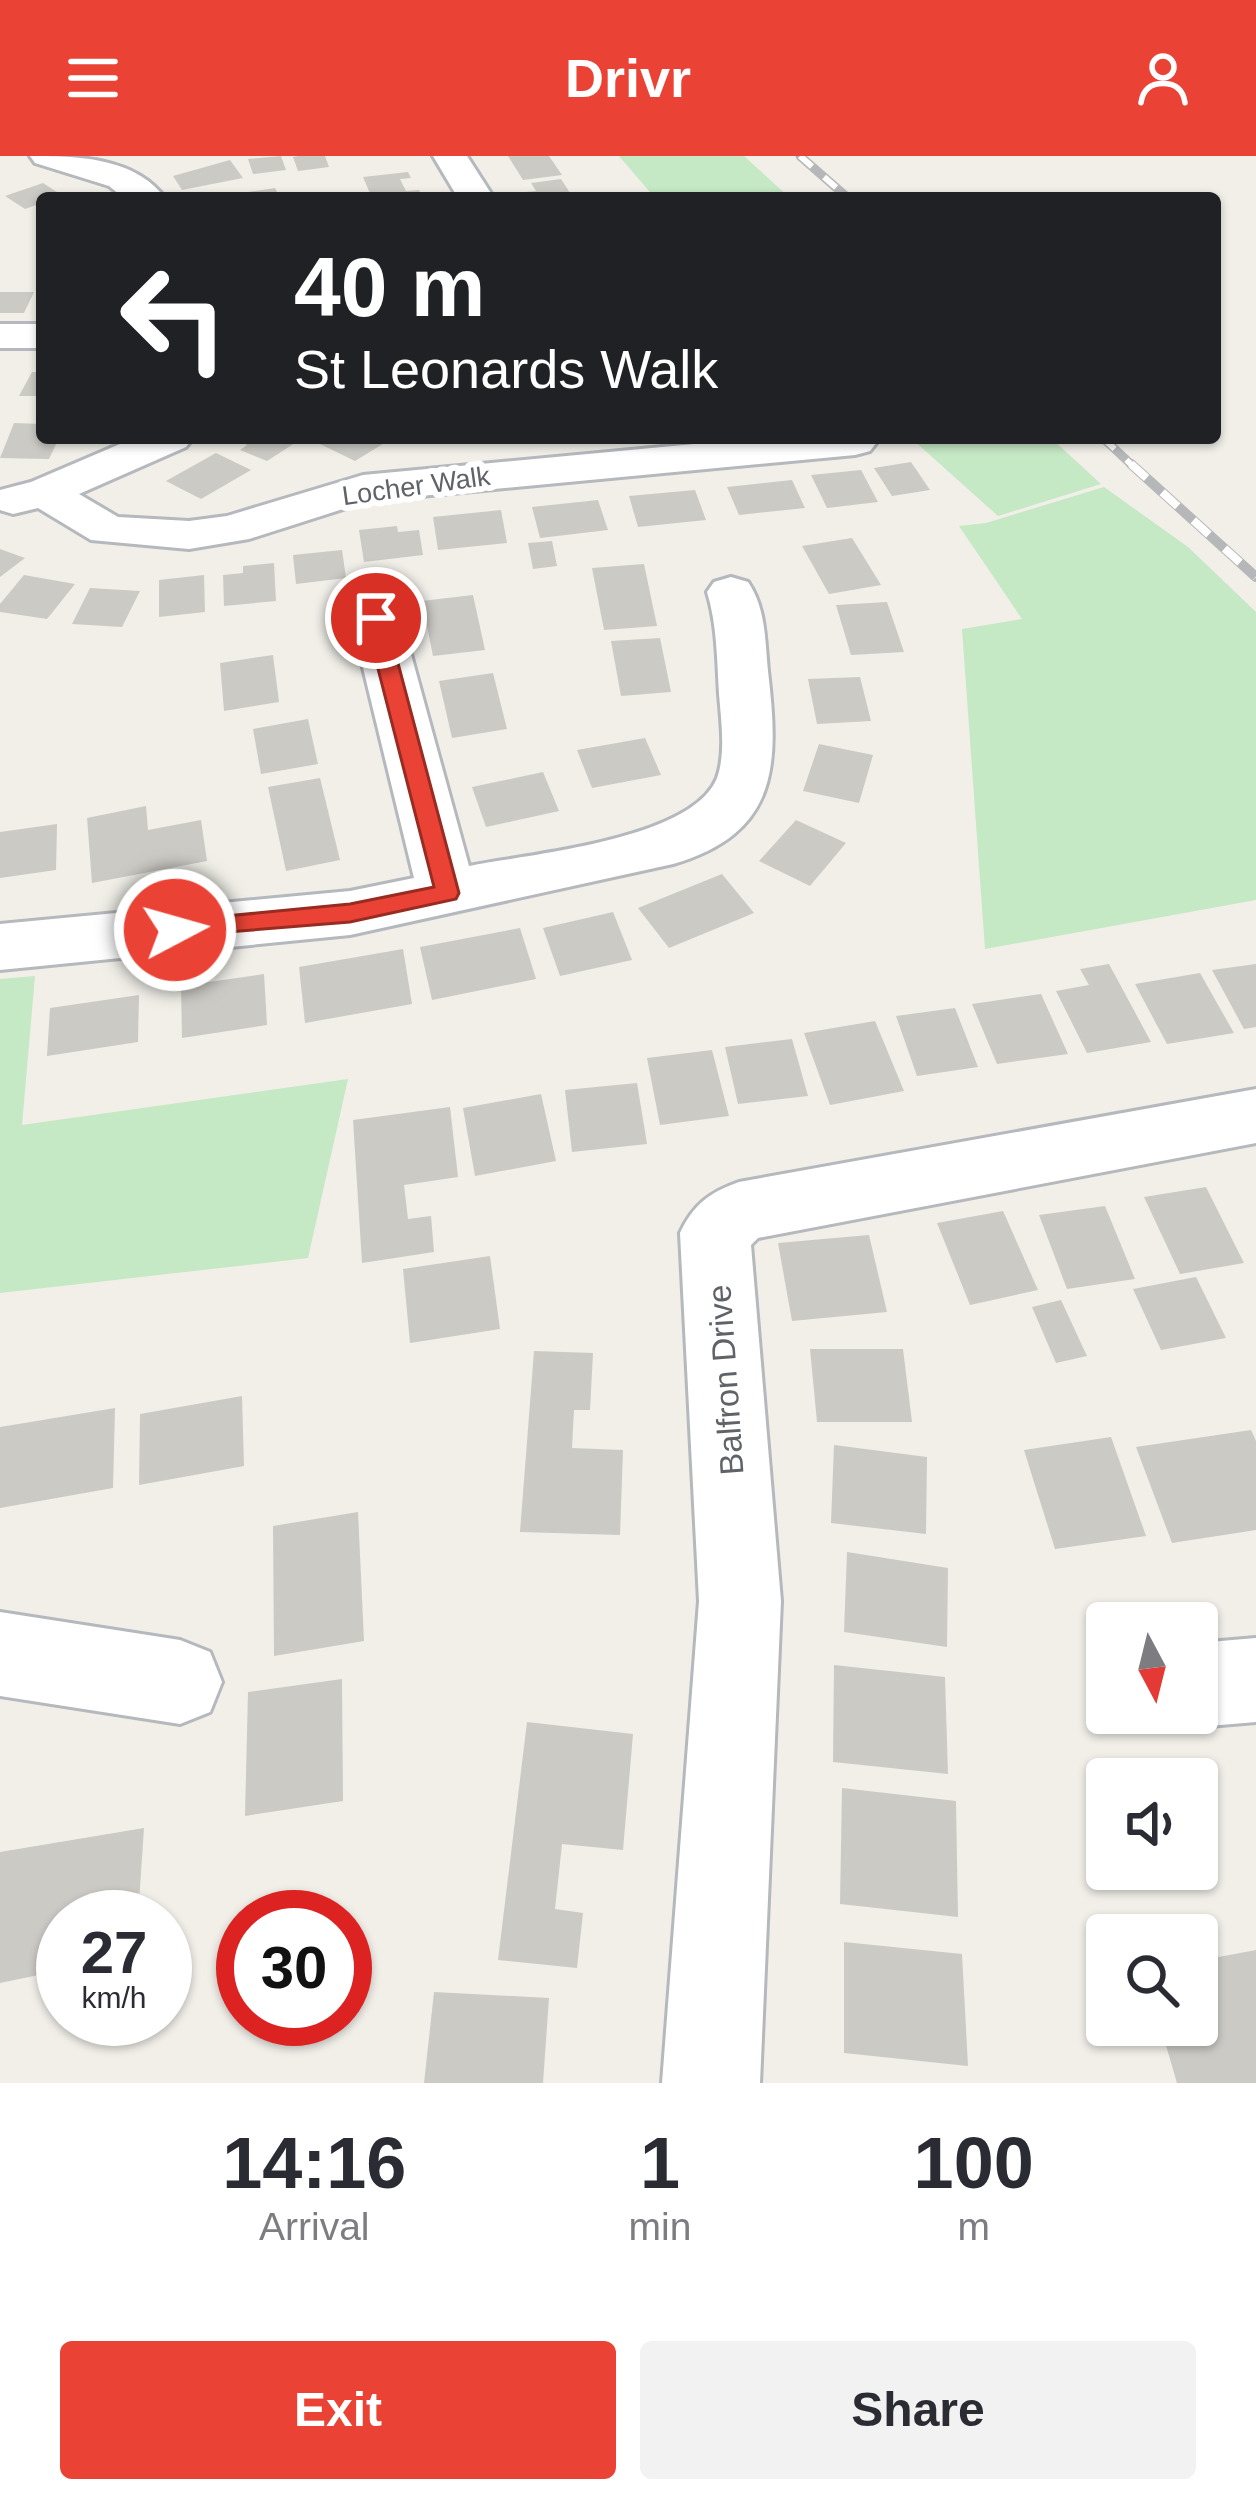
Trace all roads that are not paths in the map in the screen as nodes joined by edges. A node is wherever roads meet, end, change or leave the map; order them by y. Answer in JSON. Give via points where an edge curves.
{"nodes":[{"id":1,"x":47,"y":156,"type":"edge"},
{"id":2,"x":449,"y":156,"type":"edge"},
{"id":3,"x":154,"y":162,"type":"dead end"},
{"id":4,"x":110,"y":175,"type":"junction"},
{"id":5,"x":137,"y":192,"type":"edge"},
{"id":6,"x":472,"y":192,"type":"edge"},
{"id":7,"x":0,"y":336,"type":"edge"},
{"id":8,"x":36,"y":336,"type":"edge"},
{"id":9,"x":158,"y":444,"type":"edge"},
{"id":10,"x":728,"y":444,"type":"edge"},
{"id":11,"x":45,"y":494,"type":"junction"},
{"id":12,"x":0,"y":503,"type":"edge"},
{"id":13,"x":742,"y":601,"type":"dead end"},
{"id":14,"x":376,"y":618,"type":"dead end"},
{"id":15,"x":447,"y":893,"type":"junction"},
{"id":16,"x":0,"y":947,"type":"edge"},
{"id":17,"x":1256,"y":1116,"type":"edge"},
{"id":18,"x":0,"y":1654,"type":"edge"},
{"id":19,"x":1256,"y":1680,"type":"edge"},
{"id":20,"x":180,"y":1682,"type":"dead end"},
{"id":21,"x":1218,"y":1683,"type":"edge"},
{"id":22,"x":711,"y":2083,"type":"edge"}],
"edges":[{"from":1,"to":4,"type":"street"},
{"from":2,"to":6,"type":"street"},
{"from":3,"to":4,"type":"street"},
{"from":4,"to":5,"type":"street"},
{"from":7,"to":8,"type":"street"},
{"from":9,"to":11,"type":"street"},
{"from":10,"to":11,"type":"street","name":"Locher Walk","via":[[363,488],[189,535],[107,530]]},
{"from":11,"to":12,"type":"street"},
{"from":13,"to":15,"type":"street","via":[[747,769],[704,830],[674,844]]},
{"from":14,"to":15,"type":"street"},
{"from":15,"to":16,"type":"street","via":[[350,913]]},
{"from":17,"to":22,"type":"street","name":"Balfron Drive","via":[[739,1212],[715,1233],[740,1601]]},
{"from":18,"to":20,"type":"street"},
{"from":19,"to":21,"type":"street"}]}
